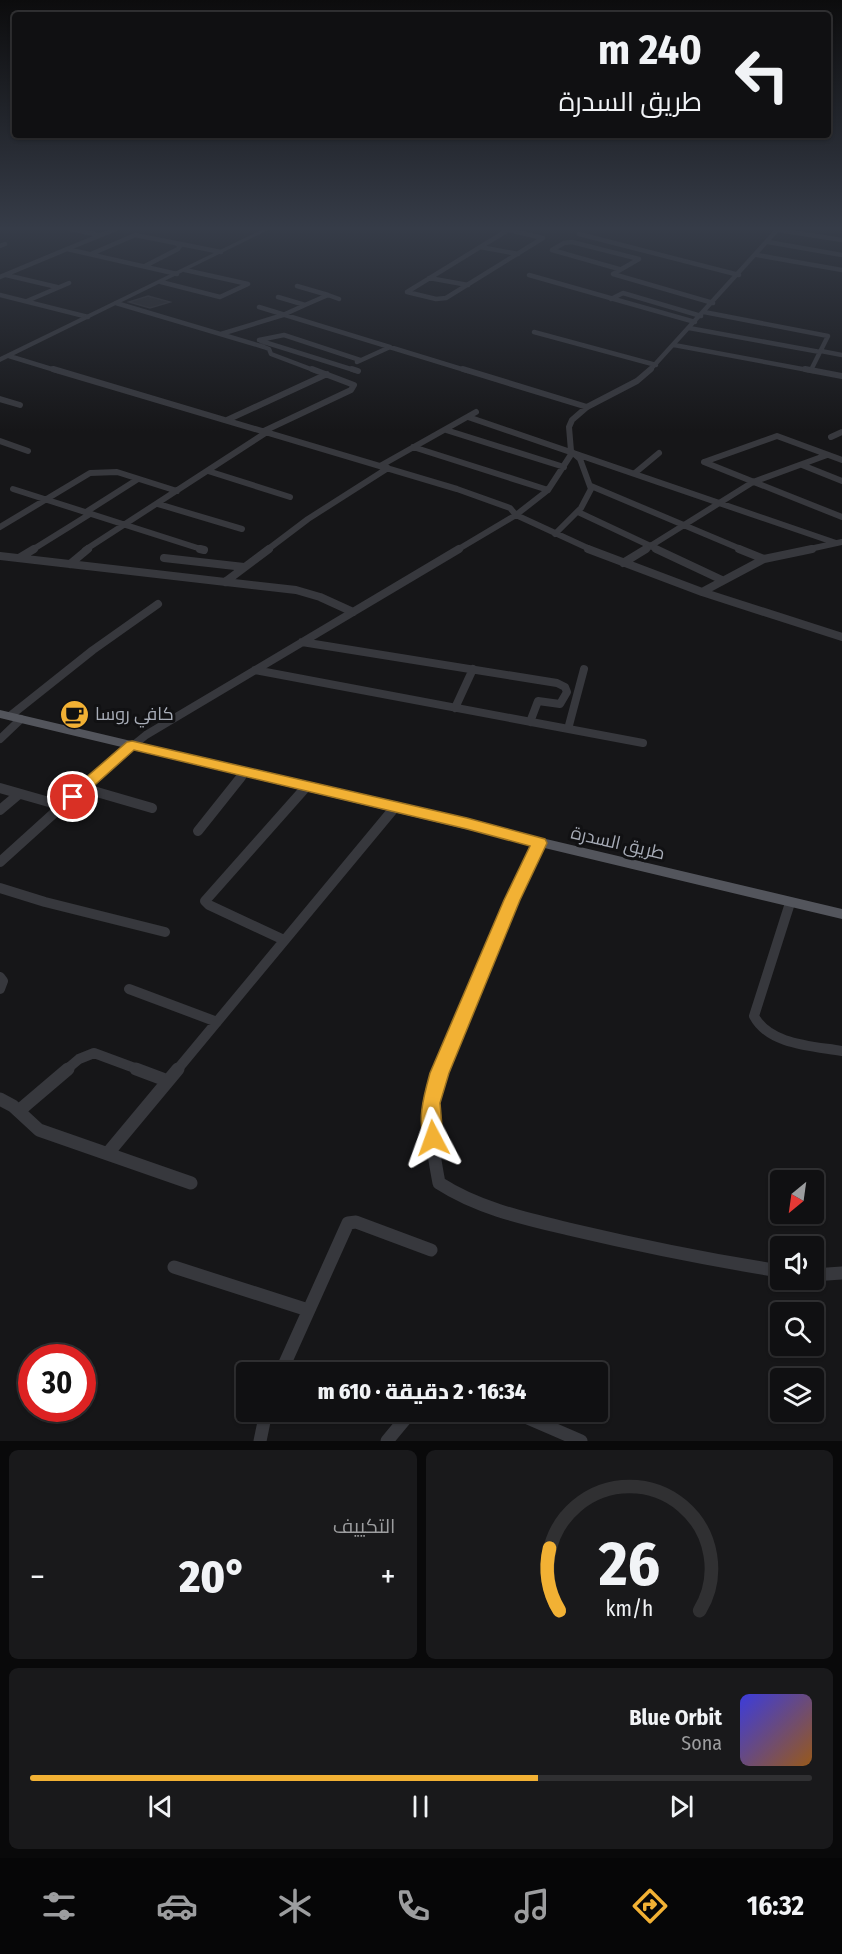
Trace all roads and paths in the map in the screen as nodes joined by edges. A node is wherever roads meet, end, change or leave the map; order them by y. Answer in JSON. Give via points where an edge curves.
{"nodes":[{"id":1,"x":5,"y":296,"type":"edge"},
{"id":2,"x":38,"y":296,"type":"edge"},
{"id":3,"x":130,"y":296,"type":"edge"},
{"id":4,"x":325,"y":296,"type":"edge"},
{"id":5,"x":331,"y":296,"type":"edge"},
{"id":6,"x":428,"y":296,"type":"edge"},
{"id":7,"x":446,"y":296,"type":"edge"},
{"id":8,"x":602,"y":296,"type":"edge"},
{"id":9,"x":617,"y":296,"type":"edge"},
{"id":10,"x":635,"y":296,"type":"edge"},
{"id":11,"x":690,"y":296,"type":"edge"},
{"id":12,"x":719,"y":296,"type":"edge"},
{"id":13,"x":278,"y":297,"type":"dead end"},
{"id":14,"x":339,"y":299,"type":"dead end"},
{"id":15,"x":611,"y":299,"type":"junction"},
{"id":16,"x":26,"y":302,"type":"junction"},
{"id":17,"x":116,"y":303,"type":"junction"},
{"id":18,"x":713,"y":303,"type":"junction"},
{"id":19,"x":305,"y":305,"type":"junction"},
{"id":20,"x":259,"y":307,"type":"dead end"},
{"id":21,"x":702,"y":314,"type":"junction"},
{"id":22,"x":283,"y":315,"type":"junction"},
{"id":23,"x":88,"y":317,"type":"junction"},
{"id":24,"x":695,"y":322,"type":"junction"},
{"id":25,"x":689,"y":328,"type":"junction"},
{"id":26,"x":534,"y":332,"type":"dead end"},
{"id":27,"x":220,"y":334,"type":"junction"},
{"id":28,"x":246,"y":336,"type":"dead end"},
{"id":29,"x":259,"y":340,"type":"junction"},
{"id":30,"x":674,"y":345,"type":"junction"},
{"id":31,"x":390,"y":347,"type":"junction"},
{"id":32,"x":821,"y":352,"type":"junction"},
{"id":33,"x":842,"y":355,"type":"edge"},
{"id":34,"x":9,"y":356,"type":"junction"},
{"id":35,"x":0,"y":360,"type":"edge"},
{"id":36,"x":360,"y":360,"type":"junction"},
{"id":37,"x":656,"y":365,"type":"junction"},
{"id":38,"x":346,"y":367,"type":"junction"},
{"id":39,"x":811,"y":370,"type":"junction"},
{"id":40,"x":358,"y":371,"type":"dead end"},
{"id":41,"x":327,"y":374,"type":"junction"},
{"id":42,"x":842,"y":376,"type":"edge"},
{"id":43,"x":0,"y":399,"type":"edge"},
{"id":44,"x":20,"y":405,"type":"dead end"},
{"id":45,"x":587,"y":407,"type":"junction"},
{"id":46,"x":476,"y":412,"type":"dead end"},
{"id":47,"x":468,"y":417,"type":"junction"},
{"id":48,"x":227,"y":420,"type":"junction"},
{"id":49,"x":446,"y":430,"type":"junction"},
{"id":50,"x":265,"y":431,"type":"junction"},
{"id":51,"x":842,"y":432,"type":"edge"},
{"id":52,"x":831,"y":436,"type":"dead end"},
{"id":53,"x":0,"y":441,"type":"edge"},
{"id":54,"x":413,"y":447,"type":"junction"},
{"id":55,"x":28,"y":451,"type":"dead end"},
{"id":56,"x":572,"y":452,"type":"junction"},
{"id":57,"x":659,"y":453,"type":"dead end"},
{"id":58,"x":827,"y":455,"type":"junction"},
{"id":59,"x":842,"y":460,"type":"edge"},
{"id":60,"x":380,"y":465,"type":"junction"},
{"id":61,"x":802,"y":465,"type":"junction"},
{"id":62,"x":564,"y":467,"type":"junction"},
{"id":63,"x":388,"y":468,"type":"junction"},
{"id":64,"x":208,"y":471,"type":"junction"},
{"id":65,"x":635,"y":473,"type":"junction"},
{"id":66,"x":138,"y":479,"type":"junction"},
{"id":67,"x":842,"y":481,"type":"edge"},
{"id":68,"x":753,"y":482,"type":"junction"},
{"id":69,"x":591,"y":486,"type":"junction"},
{"id":70,"x":13,"y":489,"type":"dead end"},
{"id":71,"x":548,"y":490,"type":"junction"},
{"id":72,"x":177,"y":491,"type":"junction"},
{"id":73,"x":290,"y":497,"type":"dead end"},
{"id":74,"x":46,"y":500,"type":"junction"},
{"id":75,"x":720,"y":503,"type":"junction"},
{"id":76,"x":158,"y":504,"type":"junction"},
{"id":77,"x":578,"y":512,"type":"junction"},
{"id":78,"x":88,"y":513,"type":"junction"},
{"id":79,"x":516,"y":515,"type":"junction"},
{"id":80,"x":842,"y":517,"type":"edge"},
{"id":81,"x":684,"y":524,"type":"junction"},
{"id":82,"x":125,"y":525,"type":"junction"},
{"id":83,"x":0,"y":527,"type":"edge"},
{"id":84,"x":242,"y":530,"type":"dead end"},
{"id":85,"x":555,"y":534,"type":"junction"},
{"id":86,"x":839,"y":543,"type":"edge"},
{"id":87,"x":650,"y":546,"type":"junction"},
{"id":88,"x":204,"y":550,"type":"dead end"},
{"id":89,"x":0,"y":556,"type":"edge"},
{"id":90,"x":19,"y":558,"type":"junction"},
{"id":91,"x":164,"y":558,"type":"dead end"},
{"id":92,"x":764,"y":559,"type":"junction"},
{"id":93,"x":623,"y":563,"type":"junction"},
{"id":94,"x":70,"y":564,"type":"junction"},
{"id":95,"x":244,"y":567,"type":"junction"},
{"id":96,"x":722,"y":580,"type":"junction"},
{"id":97,"x":225,"y":582,"type":"junction"},
{"id":98,"x":702,"y":592,"type":"junction"},
{"id":99,"x":158,"y":604,"type":"dead end"},
{"id":100,"x":353,"y":612,"type":"junction"},
{"id":101,"x":842,"y":637,"type":"edge"},
{"id":102,"x":301,"y":642,"type":"junction"},
{"id":103,"x":473,"y":669,"type":"junction"},
{"id":104,"x":584,"y":669,"type":"dead end"},
{"id":105,"x":255,"y":670,"type":"junction"},
{"id":106,"x":455,"y":708,"type":"junction"},
{"id":107,"x":10,"y":716,"type":"edge"},
{"id":108,"x":530,"y":723,"type":"junction"},
{"id":109,"x":568,"y":729,"type":"junction"},
{"id":110,"x":0,"y":739,"type":"edge"},
{"id":111,"x":643,"y":743,"type":"dead end"},
{"id":112,"x":132,"y":745,"type":"junction"},
{"id":113,"x":245,"y":772,"type":"junction"},
{"id":114,"x":307,"y":786,"type":"junction"},
{"id":115,"x":0,"y":788,"type":"edge"},
{"id":116,"x":83,"y":788,"type":"junction"},
{"id":117,"x":19,"y":794,"type":"junction"},
{"id":118,"x":63,"y":806,"type":"junction"},
{"id":119,"x":396,"y":806,"type":"junction"},
{"id":120,"x":152,"y":808,"type":"dead end"},
{"id":121,"x":0,"y":810,"type":"edge"},
{"id":122,"x":198,"y":831,"type":"dead end"},
{"id":123,"x":539,"y":843,"type":"junction"},
{"id":124,"x":0,"y":862,"type":"edge"},
{"id":125,"x":0,"y":888,"type":"edge"},
{"id":126,"x":790,"y":903,"type":"junction"},
{"id":127,"x":842,"y":914,"type":"edge"},
{"id":128,"x":165,"y":932,"type":"dead end"},
{"id":129,"x":284,"y":940,"type":"junction"},
{"id":130,"x":0,"y":976,"type":"edge"},
{"id":131,"x":0,"y":989,"type":"edge"},
{"id":132,"x":129,"y":989,"type":"dead end"},
{"id":133,"x":217,"y":1022,"type":"junction"},
{"id":134,"x":842,"y":1051,"type":"edge"},
{"id":135,"x":168,"y":1081,"type":"junction"},
{"id":136,"x":0,"y":1099,"type":"edge"},
{"id":137,"x":21,"y":1109,"type":"junction"},
{"id":138,"x":108,"y":1153,"type":"junction"},
{"id":139,"x":191,"y":1183,"type":"dead end"},
{"id":140,"x":430,"y":1250,"type":"dead end"},
{"id":141,"x":174,"y":1267,"type":"dead end"},
{"id":142,"x":770,"y":1269,"type":"edge"},
{"id":143,"x":842,"y":1273,"type":"edge"},
{"id":144,"x":824,"y":1274,"type":"edge"},
{"id":145,"x":308,"y":1310,"type":"junction"},
{"id":146,"x":285,"y":1362,"type":"edge"},
{"id":147,"x":264,"y":1422,"type":"edge"},
{"id":148,"x":403,"y":1422,"type":"edge"},
{"id":149,"x":537,"y":1422,"type":"edge"},
{"id":150,"x":260,"y":1441,"type":"edge"},
{"id":151,"x":387,"y":1441,"type":"edge"},
{"id":152,"x":580,"y":1441,"type":"edge"}],
"edges":[{"from":1,"to":16,"type":"street"},
{"from":2,"to":16,"type":"street"},
{"from":3,"to":17,"type":"street"},
{"from":4,"to":19,"type":"street"},
{"from":5,"to":14,"type":"street"},
{"from":6,"to":7,"type":"street"},
{"from":8,"to":15,"type":"street"},
{"from":9,"to":15,"type":"street"},
{"from":10,"to":21,"type":"street"},
{"from":11,"to":18,"type":"street"},
{"from":12,"to":18,"type":"street"},
{"from":13,"to":19,"type":"street"},
{"from":15,"to":24,"type":"street"},
{"from":16,"to":23,"type":"street"},
{"from":17,"to":23,"type":"street"},
{"from":17,"to":27,"type":"street"},
{"from":18,"to":21,"type":"street"},
{"from":19,"to":22,"type":"street"},
{"from":20,"to":22,"type":"street"},
{"from":21,"to":24,"type":"street"},
{"from":21,"to":32,"type":"street","via":[[828,336]]},
{"from":22,"to":27,"type":"street"},
{"from":22,"to":31,"type":"street"},
{"from":23,"to":34,"type":"street"},
{"from":24,"to":25,"type":"street"},
{"from":25,"to":30,"type":"street"},
{"from":25,"to":32,"type":"street"},
{"from":26,"to":37,"type":"street"},
{"from":27,"to":41,"type":"street","via":[[264,347],[271,354]]},
{"from":28,"to":29,"type":"street"},
{"from":29,"to":36,"type":"street","via":[[284,334]]},
{"from":29,"to":38,"type":"street"},
{"from":30,"to":37,"type":"street"},
{"from":30,"to":39,"type":"street"},
{"from":31,"to":36,"type":"street"},
{"from":31,"to":45,"type":"street"},
{"from":32,"to":33,"type":"street"},
{"from":32,"to":39,"type":"street"},
{"from":34,"to":35,"type":"street"},
{"from":34,"to":48,"type":"street"},
{"from":36,"to":38,"type":"street"},
{"from":37,"to":45,"type":"street","via":[[636,381]]},
{"from":38,"to":40,"type":"street"},
{"from":39,"to":42,"type":"street"},
{"from":41,"to":48,"type":"street"},
{"from":41,"to":50,"type":"street","via":[[354,387]]},
{"from":43,"to":44,"type":"street"},
{"from":45,"to":56,"type":"street","via":[[569,427]]},
{"from":46,"to":47,"type":"street"},
{"from":47,"to":49,"type":"street"},
{"from":47,"to":56,"type":"street"},
{"from":48,"to":50,"type":"street"},
{"from":49,"to":54,"type":"street"},
{"from":49,"to":62,"type":"street"},
{"from":50,"to":60,"type":"street"},
{"from":50,"to":64,"type":"street"},
{"from":51,"to":52,"type":"street"},
{"from":53,"to":55,"type":"street"},
{"from":54,"to":60,"type":"street"},
{"from":54,"to":71,"type":"street"},
{"from":56,"to":62,"type":"street"},
{"from":56,"to":65,"type":"street"},
{"from":56,"to":69,"type":"street","via":[[580,459]]},
{"from":57,"to":65,"type":"street"},
{"from":58,"to":59,"type":"street"},
{"from":58,"to":61,"type":"street"},
{"from":58,"to":68,"type":"street","via":[[777,436],[704,462]]},
{"from":60,"to":63,"type":"street"},
{"from":61,"to":67,"type":"street"},
{"from":61,"to":68,"type":"street"},
{"from":62,"to":71,"type":"street"},
{"from":63,"to":79,"type":"street","via":[[510,508]]},
{"from":63,"to":95,"type":"street","via":[[308,519]]},
{"from":64,"to":72,"type":"street"},
{"from":64,"to":73,"type":"street"},
{"from":65,"to":75,"type":"street"},
{"from":66,"to":72,"type":"street"},
{"from":66,"to":74,"type":"street","via":[[117,472],[90,473]]},
{"from":66,"to":78,"type":"street"},
{"from":68,"to":75,"type":"street"},
{"from":68,"to":80,"type":"street"},
{"from":69,"to":77,"type":"street"},
{"from":69,"to":81,"type":"street"},
{"from":70,"to":74,"type":"street"},
{"from":71,"to":79,"type":"street"},
{"from":72,"to":76,"type":"street"},
{"from":74,"to":78,"type":"street"},
{"from":74,"to":83,"type":"street"},
{"from":75,"to":81,"type":"street"},
{"from":75,"to":86,"type":"street"},
{"from":76,"to":82,"type":"street"},
{"from":76,"to":84,"type":"street"},
{"from":77,"to":85,"type":"street"},
{"from":77,"to":87,"type":"street"},
{"from":78,"to":82,"type":"street"},
{"from":78,"to":90,"type":"street"},
{"from":79,"to":85,"type":"street"},
{"from":79,"to":100,"type":"street"},
{"from":81,"to":87,"type":"street"},
{"from":81,"to":92,"type":"street"},
{"from":82,"to":88,"type":"street"},
{"from":82,"to":94,"type":"street"},
{"from":85,"to":93,"type":"street"},
{"from":86,"to":92,"type":"street"},
{"from":87,"to":93,"type":"street"},
{"from":87,"to":96,"type":"street"},
{"from":89,"to":90,"type":"street"},
{"from":90,"to":94,"type":"street"},
{"from":91,"to":95,"type":"street"},
{"from":92,"to":96,"type":"street"},
{"from":93,"to":98,"type":"street"},
{"from":94,"to":97,"type":"street"},
{"from":95,"to":97,"type":"street"},
{"from":96,"to":98,"type":"street"},
{"from":97,"to":100,"type":"street","via":[[308,593]]},
{"from":98,"to":101,"type":"street"},
{"from":99,"to":107,"type":"street"},
{"from":100,"to":102,"type":"street"},
{"from":102,"to":103,"type":"street"},
{"from":102,"to":105,"type":"street"},
{"from":103,"to":106,"type":"street"},
{"from":103,"to":108,"type":"street","via":[[564,687],[567,692],[560,704],[538,700]]},
{"from":104,"to":109,"type":"street"},
{"from":105,"to":106,"type":"street"},
{"from":105,"to":112,"type":"street"},
{"from":106,"to":108,"type":"street"},
{"from":107,"to":110,"type":"street"},
{"from":107,"to":112,"type":"main road","name":"طريق السدرة"},
{"from":108,"to":109,"type":"street"},
{"from":109,"to":111,"type":"street"},
{"from":112,"to":113,"type":"main road","name":"طريق السدرة"},
{"from":112,"to":116,"type":"street"},
{"from":113,"to":114,"type":"main road","name":"طريق السدرة"},
{"from":113,"to":122,"type":"street"},
{"from":114,"to":119,"type":"main road","name":"طريق السدرة"},
{"from":114,"to":129,"type":"street","via":[[205,901]]},
{"from":115,"to":117,"type":"street"},
{"from":116,"to":118,"type":"street"},
{"from":116,"to":120,"type":"street"},
{"from":117,"to":118,"type":"street"},
{"from":117,"to":121,"type":"street"},
{"from":118,"to":124,"type":"street"},
{"from":119,"to":123,"type":"main road","name":"طريق السدرة"},
{"from":119,"to":129,"type":"street"},
{"from":123,"to":126,"type":"main road","name":"طريق السدرة"},
{"from":123,"to":142,"type":"street","via":[[440,1073],[431,1103],[439,1183],[454,1195],[543,1224]]},
{"from":125,"to":128,"type":"street"},
{"from":126,"to":127,"type":"main road","name":"طريق السدرة"},
{"from":126,"to":134,"type":"street","via":[[755,1022],[772,1036]]},
{"from":129,"to":133,"type":"street"},
{"from":130,"to":131,"type":"street"},
{"from":132,"to":133,"type":"street"},
{"from":133,"to":135,"type":"street"},
{"from":135,"to":137,"type":"street","via":[[94,1053],[79,1059]]},
{"from":135,"to":138,"type":"street"},
{"from":136,"to":137,"type":"street"},
{"from":137,"to":138,"type":"street","via":[[39,1130]]},
{"from":138,"to":139,"type":"street"},
{"from":140,"to":145,"type":"street","via":[[351,1221]]},
{"from":141,"to":145,"type":"street"},
{"from":143,"to":144,"type":"street"},
{"from":145,"to":146,"type":"street"},
{"from":147,"to":150,"type":"street"},
{"from":148,"to":151,"type":"street"},
{"from":149,"to":152,"type":"street"}]}
